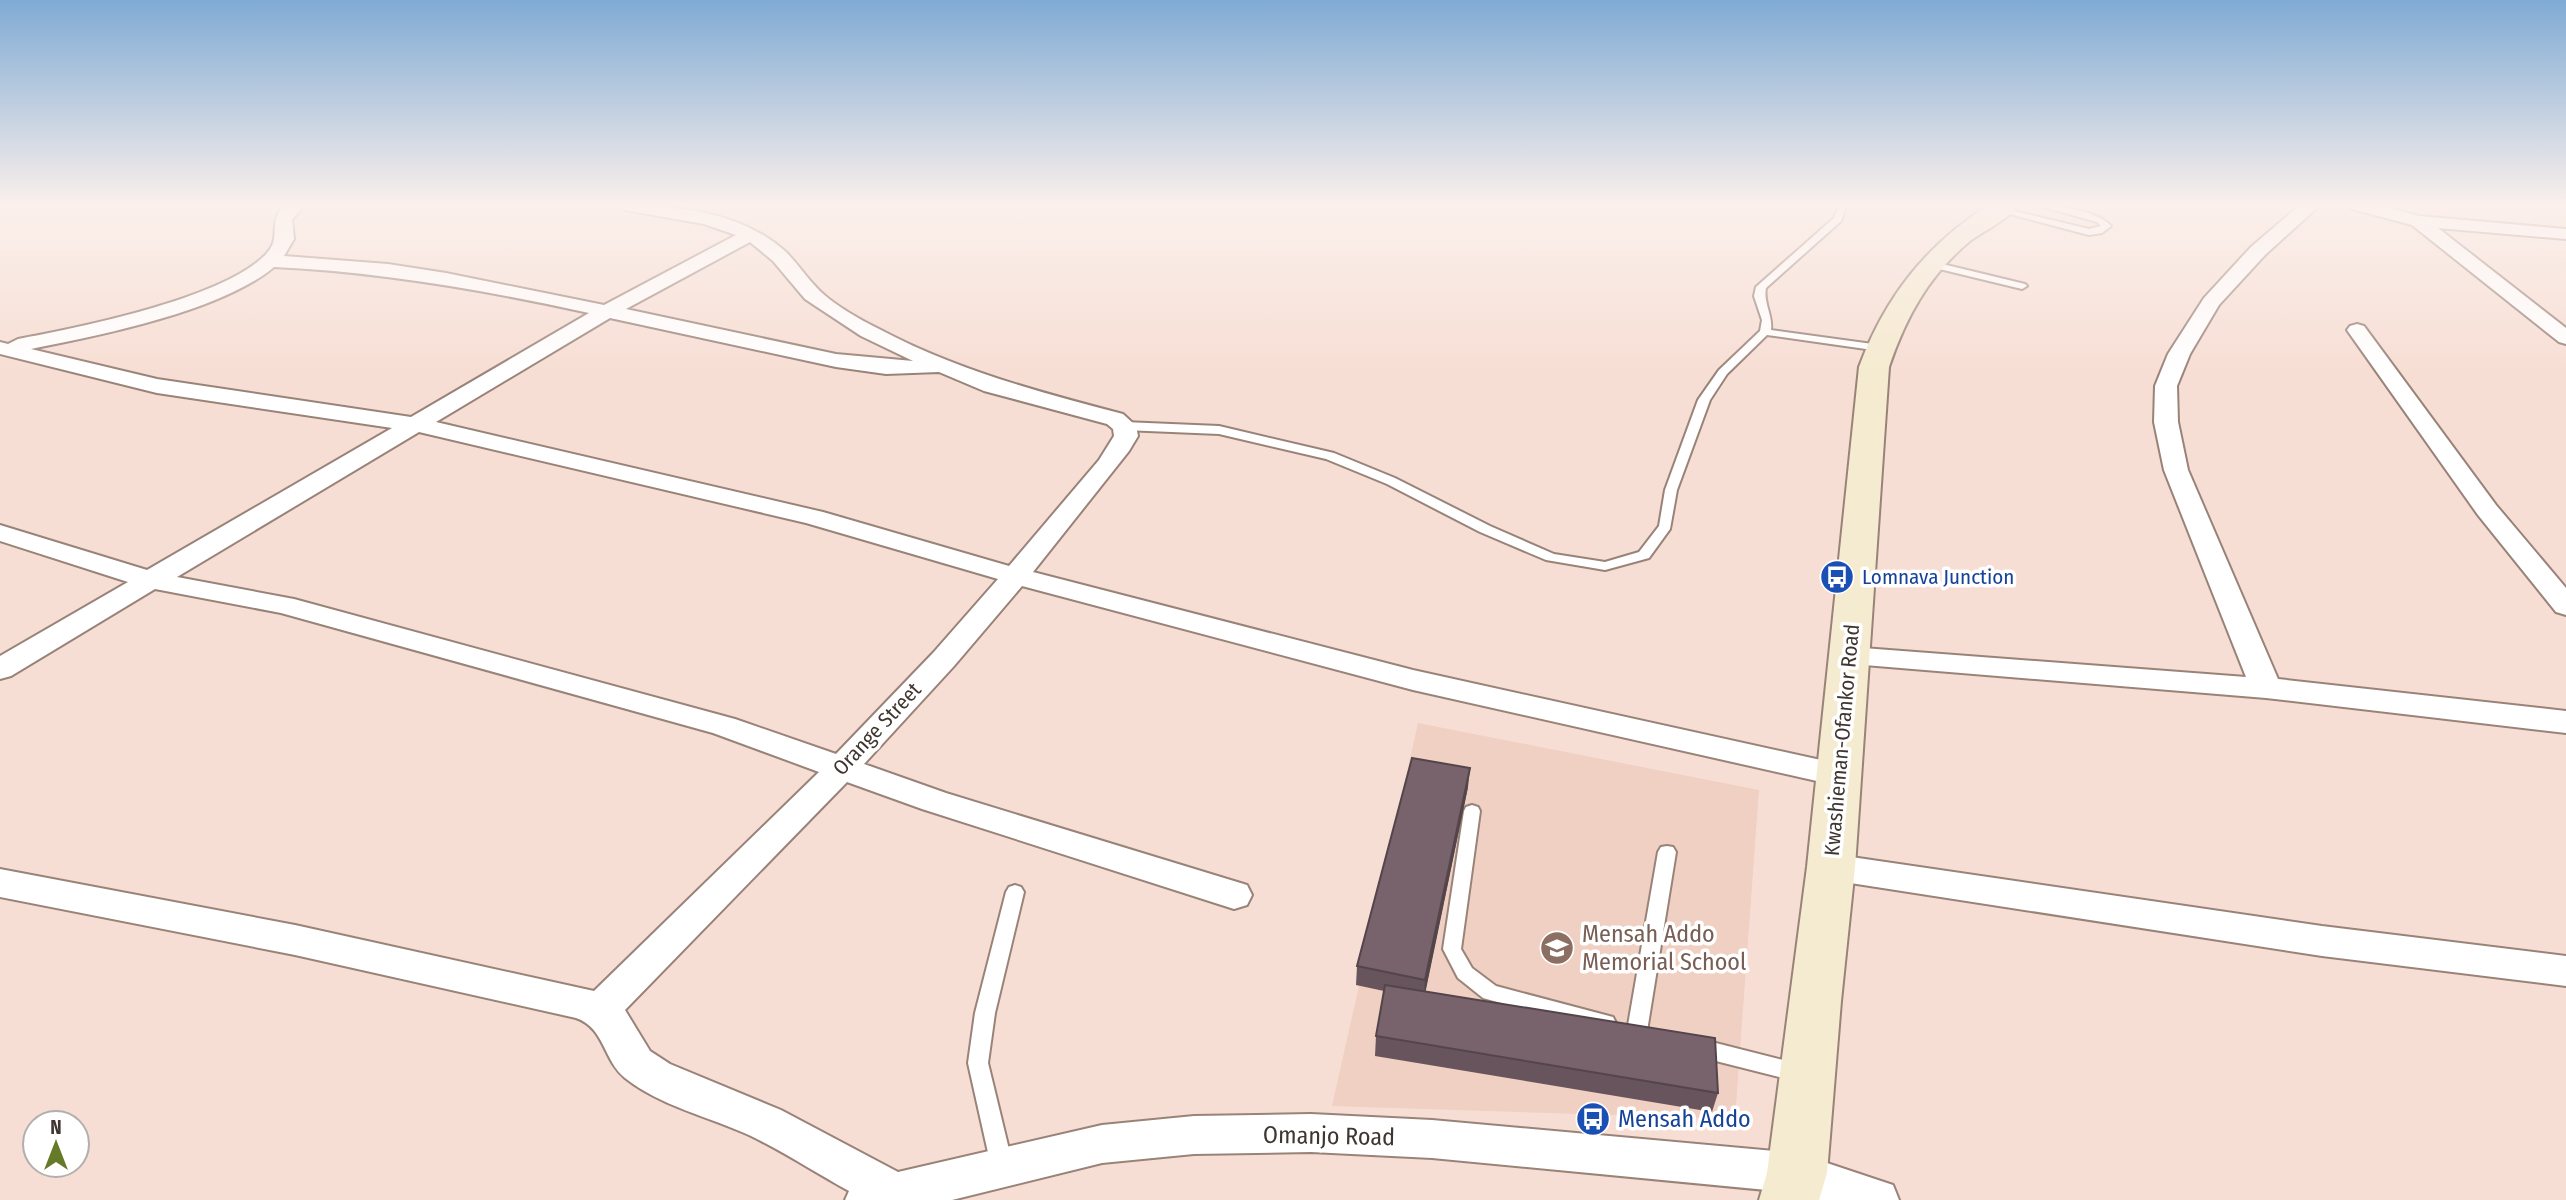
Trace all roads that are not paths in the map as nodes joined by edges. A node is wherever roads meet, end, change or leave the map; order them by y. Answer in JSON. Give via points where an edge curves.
{"nodes":[{"id":1,"x":270,"y":261,"type":"joint"},
{"id":2,"x":701,"y":261,"type":"edge"},
{"id":3,"x":783,"y":261,"type":"edge"},
{"id":4,"x":1791,"y":261,"type":"edge"},
{"id":5,"x":1933,"y":261,"type":"edge"},
{"id":6,"x":2249,"y":261,"type":"edge"},
{"id":7,"x":2468,"y":261,"type":"edge"},
{"id":8,"x":1930,"y":264,"type":"junction"},
{"id":9,"x":2022,"y":286,"type":"dead end"},
{"id":10,"x":2529,"y":308,"type":"junction"},
{"id":11,"x":2566,"y":311,"type":"edge"},
{"id":12,"x":604,"y":313,"type":"junction"},
{"id":13,"x":2357,"y":330,"type":"dead end"},
{"id":14,"x":1765,"y":332,"type":"junction"},
{"id":15,"x":2566,"y":338,"type":"edge"},
{"id":16,"x":1,"y":348,"type":"edge"},
{"id":17,"x":1880,"y":348,"type":"junction"},
{"id":18,"x":941,"y":366,"type":"junction"},
{"id":19,"x":418,"y":425,"type":"junction"},
{"id":20,"x":1124,"y":426,"type":"junction"},
{"id":21,"x":0,"y":533,"type":"edge"},
{"id":22,"x":1017,"y":576,"type":"junction"},
{"id":23,"x":150,"y":580,"type":"junction"},
{"id":24,"x":2566,"y":606,"type":"edge"},
{"id":25,"x":1850,"y":656,"type":"junction"},
{"id":26,"x":0,"y":669,"type":"edge"},
{"id":27,"x":2266,"y":688,"type":"junction"},
{"id":28,"x":2566,"y":722,"type":"edge"},
{"id":29,"x":841,"y":767,"type":"junction"},
{"id":30,"x":1839,"y":775,"type":"junction"},
{"id":31,"x":1472,"y":811,"type":"dead end"},
{"id":32,"x":1667,"y":852,"type":"dead end"},
{"id":33,"x":1831,"y":867,"type":"junction"},
{"id":34,"x":0,"y":883,"type":"edge"},
{"id":35,"x":1015,"y":892,"type":"dead end"},
{"id":36,"x":1234,"y":895,"type":"dead end"},
{"id":37,"x":2566,"y":971,"type":"edge"},
{"id":38,"x":600,"y":1010,"type":"junction"},
{"id":39,"x":1676,"y":1041,"type":"edge"},
{"id":40,"x":1807,"y":1075,"type":"junction"},
{"id":41,"x":1002,"y":1166,"type":"junction"},
{"id":42,"x":1793,"y":1186,"type":"edge"},
{"id":43,"x":881,"y":1196,"type":"edge"},
{"id":44,"x":1877,"y":1200,"type":"edge"}],
"edges":[{"from":1,"to":12,"type":"street","via":[[332,262],[403,272],[499,287]]},
{"from":1,"to":16,"type":"street","via":[[232,284],[158,313],[109,328]]},
{"from":2,"to":12,"type":"street"},
{"from":3,"to":18,"type":"street","via":[[812,295],[830,308],[868,332]]},
{"from":4,"to":14,"type":"lane","via":[[1761,287]]},
{"from":5,"to":8,"type":"main road","name":"Kwashieman-Ofankor Road"},
{"from":6,"to":27,"type":"street","via":[[2211,302],[2179,354],[2166,386],[2166,422],[2176,470]]},
{"from":7,"to":10,"type":"street"},
{"from":8,"to":9,"type":"lane"},
{"from":8,"to":17,"type":"main road","name":"Kwashieman-Ofankor Road","via":[[1914,282]]},
{"from":10,"to":11,"type":"street"},
{"from":10,"to":15,"type":"street"},
{"from":12,"to":18,"type":"street","via":[[884,367]]},
{"from":12,"to":19,"type":"street"},
{"from":13,"to":24,"type":"street","via":[[2487,510]]},
{"from":14,"to":17,"type":"lane"},
{"from":14,"to":20,"type":"lane","via":[[1723,372],[1704,400],[1671,491],[1665,526],[1644,555],[1605,566],[1551,557],[1330,456],[1219,430]]},
{"from":16,"to":19,"type":"street","via":[[157,386]]},
{"from":17,"to":25,"type":"main road","name":"Kwashieman-Ofankor Road","via":[[1874,367]]},
{"from":18,"to":20,"type":"street","via":[[1023,395],[1103,414]]},
{"from":19,"to":22,"type":"street","via":[[814,517]]},
{"from":19,"to":23,"type":"street"},
{"from":20,"to":22,"type":"street","name":"Orange Street","via":[[1126,436],[1111,462]]},
{"from":21,"to":23,"type":"street"},
{"from":22,"to":29,"type":"street","name":"Orange Street"},
{"from":22,"to":30,"type":"street","via":[[1413,680]]},
{"from":23,"to":26,"type":"street"},
{"from":23,"to":29,"type":"street","via":[[323,615],[724,726]]},
{"from":25,"to":27,"type":"street"},
{"from":25,"to":30,"type":"main road","name":"Kwashieman-Ofankor Road"},
{"from":27,"to":28,"type":"street"},
{"from":29,"to":36,"type":"street","via":[[934,801]]},
{"from":29,"to":38,"type":"street","name":"Orange Street"},
{"from":30,"to":33,"type":"main road","name":"Kwashieman-Ofankor Road"},
{"from":31,"to":32,"type":"lane","via":[[1452,949],[1465,973],[1490,992],[1643,1033]]},
{"from":33,"to":37,"type":"street","via":[[2322,941]]},
{"from":33,"to":40,"type":"main road","name":"Kwashieman-Ofankor Road"},
{"from":34,"to":38,"type":"street","via":[[428,968]]},
{"from":35,"to":41,"type":"lane","via":[[985,1013],[978,1063]]},
{"from":38,"to":43,"type":"street","via":[[636,1063],[656,1077],[766,1122]]},
{"from":39,"to":40,"type":"lane"},
{"from":40,"to":42,"type":"main road","name":"Kwashieman-Ofankor Road"},
{"from":41,"to":42,"type":"street","name":"Omanjo Road","via":[[1102,1144],[1194,1135],[1311,1133],[1446,1140]]},
{"from":41,"to":43,"type":"street","name":"Omanjo Road"},
{"from":42,"to":44,"type":"street","name":"Omanjo Road"}]}
